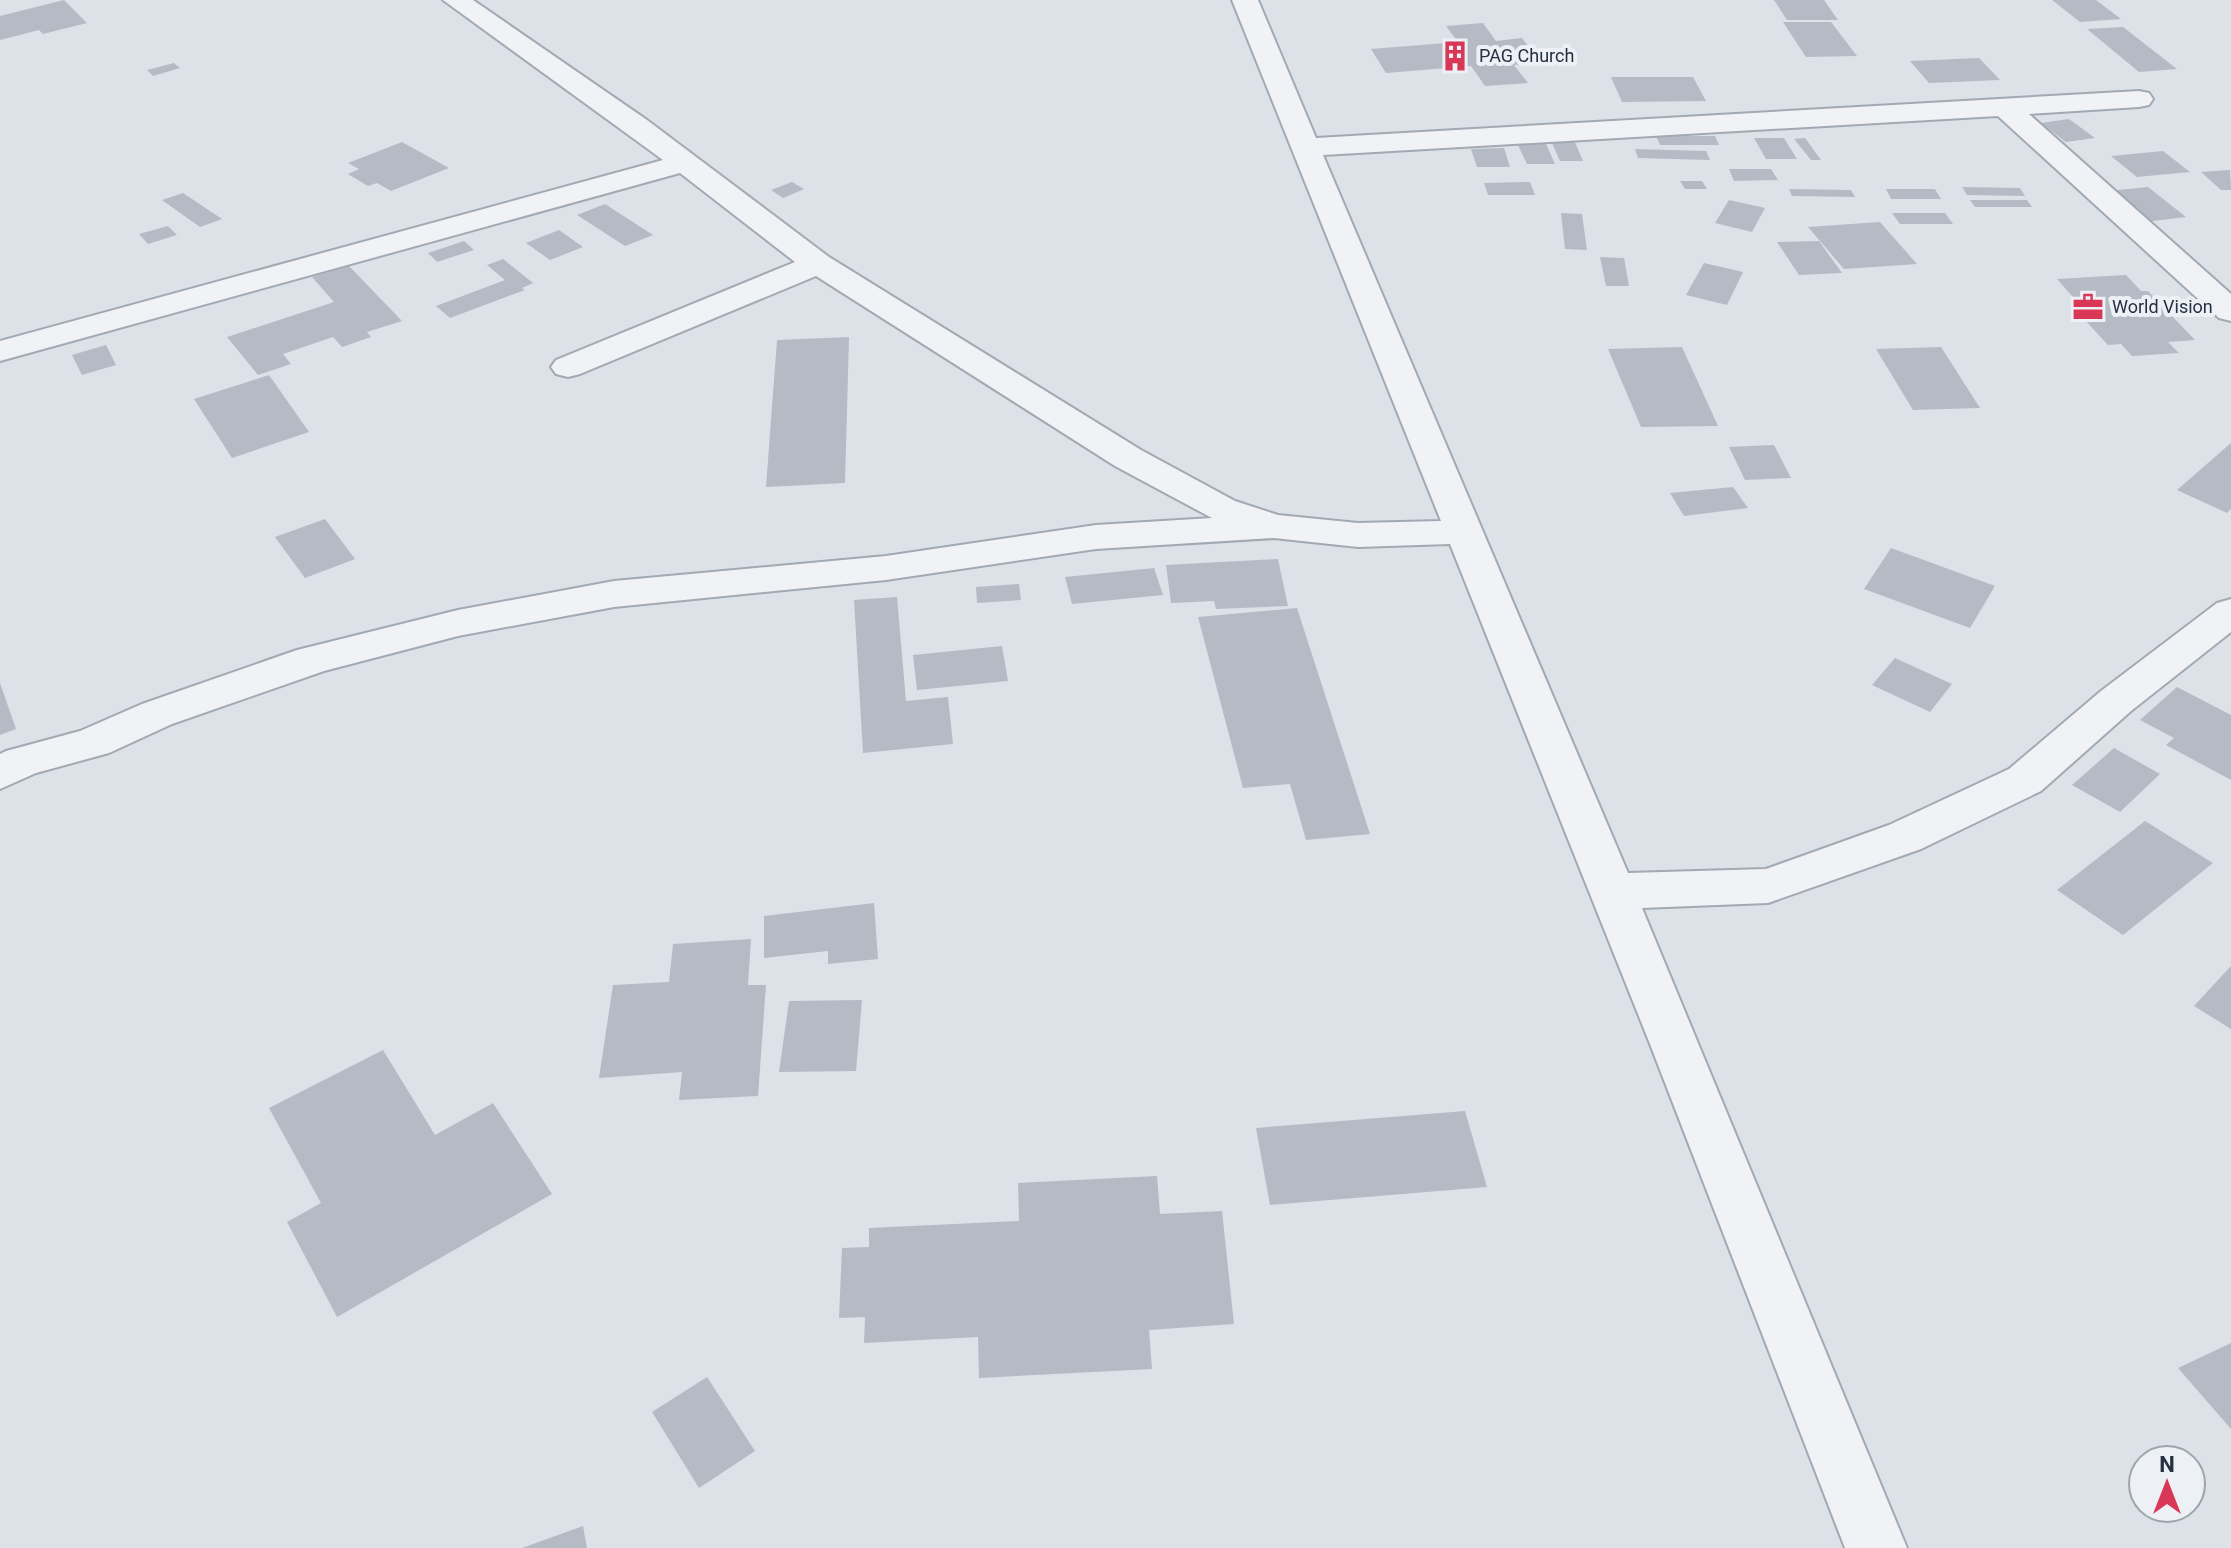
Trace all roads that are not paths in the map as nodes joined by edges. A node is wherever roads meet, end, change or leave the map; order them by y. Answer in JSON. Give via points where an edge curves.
{"nodes":[{"id":1,"x":456,"y":0,"type":"edge"},
{"id":2,"x":1245,"y":0,"type":"edge"},
{"id":3,"x":2139,"y":99,"type":"dead end"},
{"id":4,"x":2005,"y":107,"type":"junction"},
{"id":5,"x":1307,"y":147,"type":"junction"},
{"id":6,"x":685,"y":163,"type":"junction"},
{"id":7,"x":818,"y":264,"type":"junction"},
{"id":8,"x":2231,"y":311,"type":"edge"},
{"id":9,"x":0,"y":351,"type":"edge"},
{"id":10,"x":568,"y":367,"type":"dead end"},
{"id":11,"x":1274,"y":526,"type":"junction"},
{"id":12,"x":1464,"y":532,"type":"junction"},
{"id":13,"x":2231,"y":612,"type":"edge"},
{"id":14,"x":0,"y":773,"type":"edge"},
{"id":15,"x":1611,"y":891,"type":"junction"},
{"id":16,"x":1876,"y":1548,"type":"edge"}],
"edges":[{"from":1,"to":6,"type":"street"},
{"from":2,"to":5,"type":"street"},
{"from":3,"to":4,"type":"street"},
{"from":4,"to":5,"type":"street"},
{"from":4,"to":8,"type":"street"},
{"from":5,"to":12,"type":"street"},
{"from":6,"to":7,"type":"street"},
{"from":6,"to":9,"type":"street"},
{"from":7,"to":10,"type":"street"},
{"from":7,"to":11,"type":"street","via":[[1128,458],[1222,509]]},
{"from":11,"to":12,"type":"street","via":[[1358,535]]},
{"from":11,"to":14,"type":"street","via":[[1096,537],[886,568],[614,594],[458,623],[312,660]]},
{"from":12,"to":15,"type":"street"},
{"from":13,"to":15,"type":"street","via":[[2025,780],[1905,837],[1768,886]]},
{"from":15,"to":16,"type":"street"}]}
